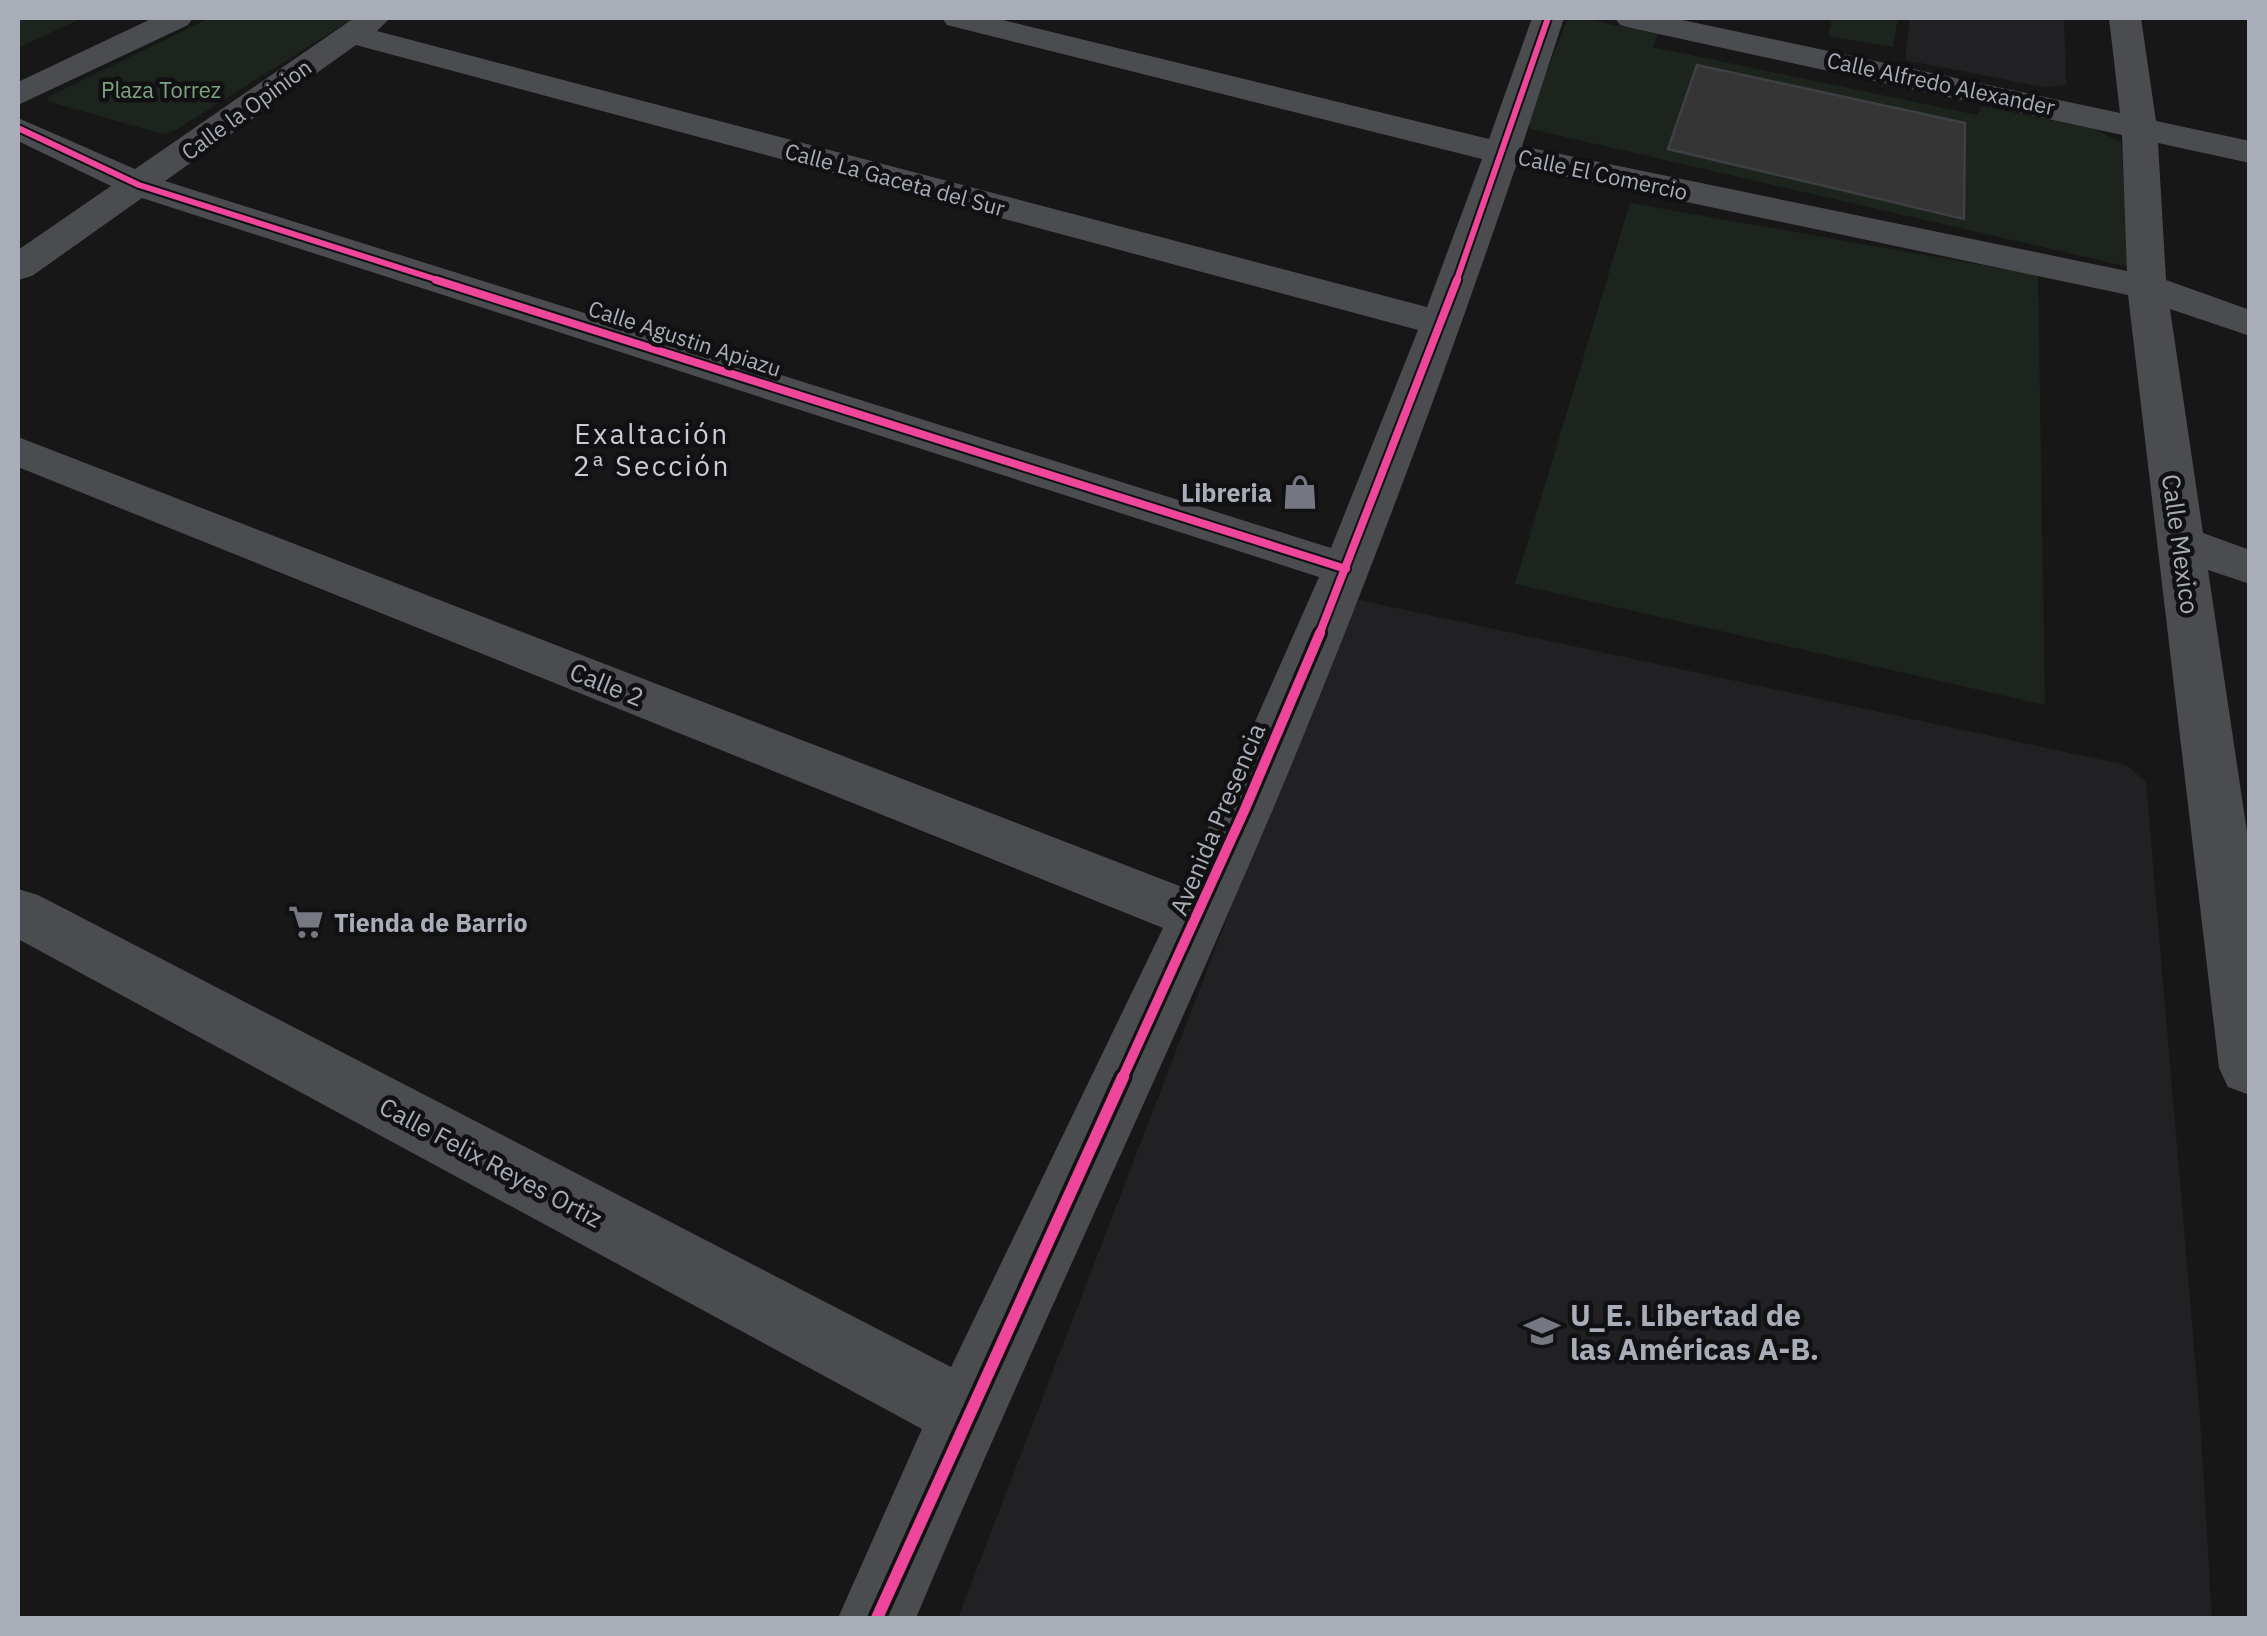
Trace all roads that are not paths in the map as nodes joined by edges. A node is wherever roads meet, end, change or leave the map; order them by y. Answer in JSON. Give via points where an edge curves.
{"nodes":[{"id":1,"x":111,"y":18,"type":"edge"},
{"id":2,"x":177,"y":18,"type":"edge"},
{"id":3,"x":958,"y":18,"type":"edge"},
{"id":4,"x":1548,"y":18,"type":"edge"},
{"id":5,"x":1631,"y":18,"type":"edge"},
{"id":6,"x":2125,"y":18,"type":"edge"},
{"id":7,"x":363,"y":26,"type":"edge"},
{"id":8,"x":18,"y":62,"type":"edge"},
{"id":9,"x":18,"y":95,"type":"edge"},
{"id":10,"x":2138,"y":125,"type":"junction"},
{"id":11,"x":18,"y":128,"type":"edge"},
{"id":12,"x":2250,"y":152,"type":"edge"},
{"id":13,"x":1504,"y":153,"type":"junction"},
{"id":14,"x":140,"y":185,"type":"junction"},
{"id":15,"x":18,"y":268,"type":"edge"},
{"id":16,"x":2147,"y":286,"type":"junction"},
{"id":17,"x":1440,"y":324,"type":"junction"},
{"id":18,"x":2250,"y":324,"type":"edge"},
{"id":19,"x":18,"y":451,"type":"edge"},
{"id":20,"x":2180,"y":542,"type":"junction"},
{"id":21,"x":2250,"y":568,"type":"edge"},
{"id":22,"x":1346,"y":570,"type":"junction"},
{"id":23,"x":18,"y":912,"type":"edge"},
{"id":24,"x":1196,"y":917,"type":"junction"},
{"id":25,"x":2242,"y":931,"type":"edge"},
{"id":26,"x":2250,"y":1068,"type":"edge"},
{"id":27,"x":964,"y":1412,"type":"junction"},
{"id":28,"x":877,"y":1618,"type":"edge"}],
"edges":[{"from":1,"to":8,"type":"street"},
{"from":2,"to":9,"type":"street"},
{"from":3,"to":13,"type":"street","name":"Calle El Comercio"},
{"from":4,"to":13,"type":"street","name":"Avenida Presencia"},
{"from":5,"to":10,"type":"street","name":"Calle Alfredo Alexander"},
{"from":6,"to":10,"type":"street","name":"Calle Mexico"},
{"from":7,"to":14,"type":"street","name":"Calle la Opinion"},
{"from":7,"to":17,"type":"street","name":"Calle La Gaceta del Sur"},
{"from":10,"to":12,"type":"street","name":"Calle Alfredo Alexander"},
{"from":10,"to":16,"type":"street","name":"Calle Mexico"},
{"from":11,"to":14,"type":"street","name":"Calle Agustin Apiazu"},
{"from":13,"to":16,"type":"street","name":"Calle El Comercio"},
{"from":13,"to":17,"type":"street","name":"Avenida Presencia"},
{"from":14,"to":15,"type":"street","name":"Calle la Opinion"},
{"from":14,"to":22,"type":"street","name":"Calle Agustin Apiazu"},
{"from":16,"to":18,"type":"street","name":"Calle El Comercio"},
{"from":16,"to":20,"type":"street","name":"Calle Mexico"},
{"from":17,"to":22,"type":"street","name":"Avenida Presencia"},
{"from":19,"to":24,"type":"street","name":"Calle 2"},
{"from":20,"to":21,"type":"street"},
{"from":20,"to":25,"type":"street","name":"Calle Mexico"},
{"from":22,"to":24,"type":"street","name":"Avenida Presencia"},
{"from":23,"to":27,"type":"street","name":"Calle Felix Reyes Ortiz"},
{"from":24,"to":27,"type":"street","name":"Avenida Presencia"},
{"from":25,"to":26,"type":"street","name":"Calle Mexico"},
{"from":27,"to":28,"type":"street","name":"Avenida Presencia"}]}
